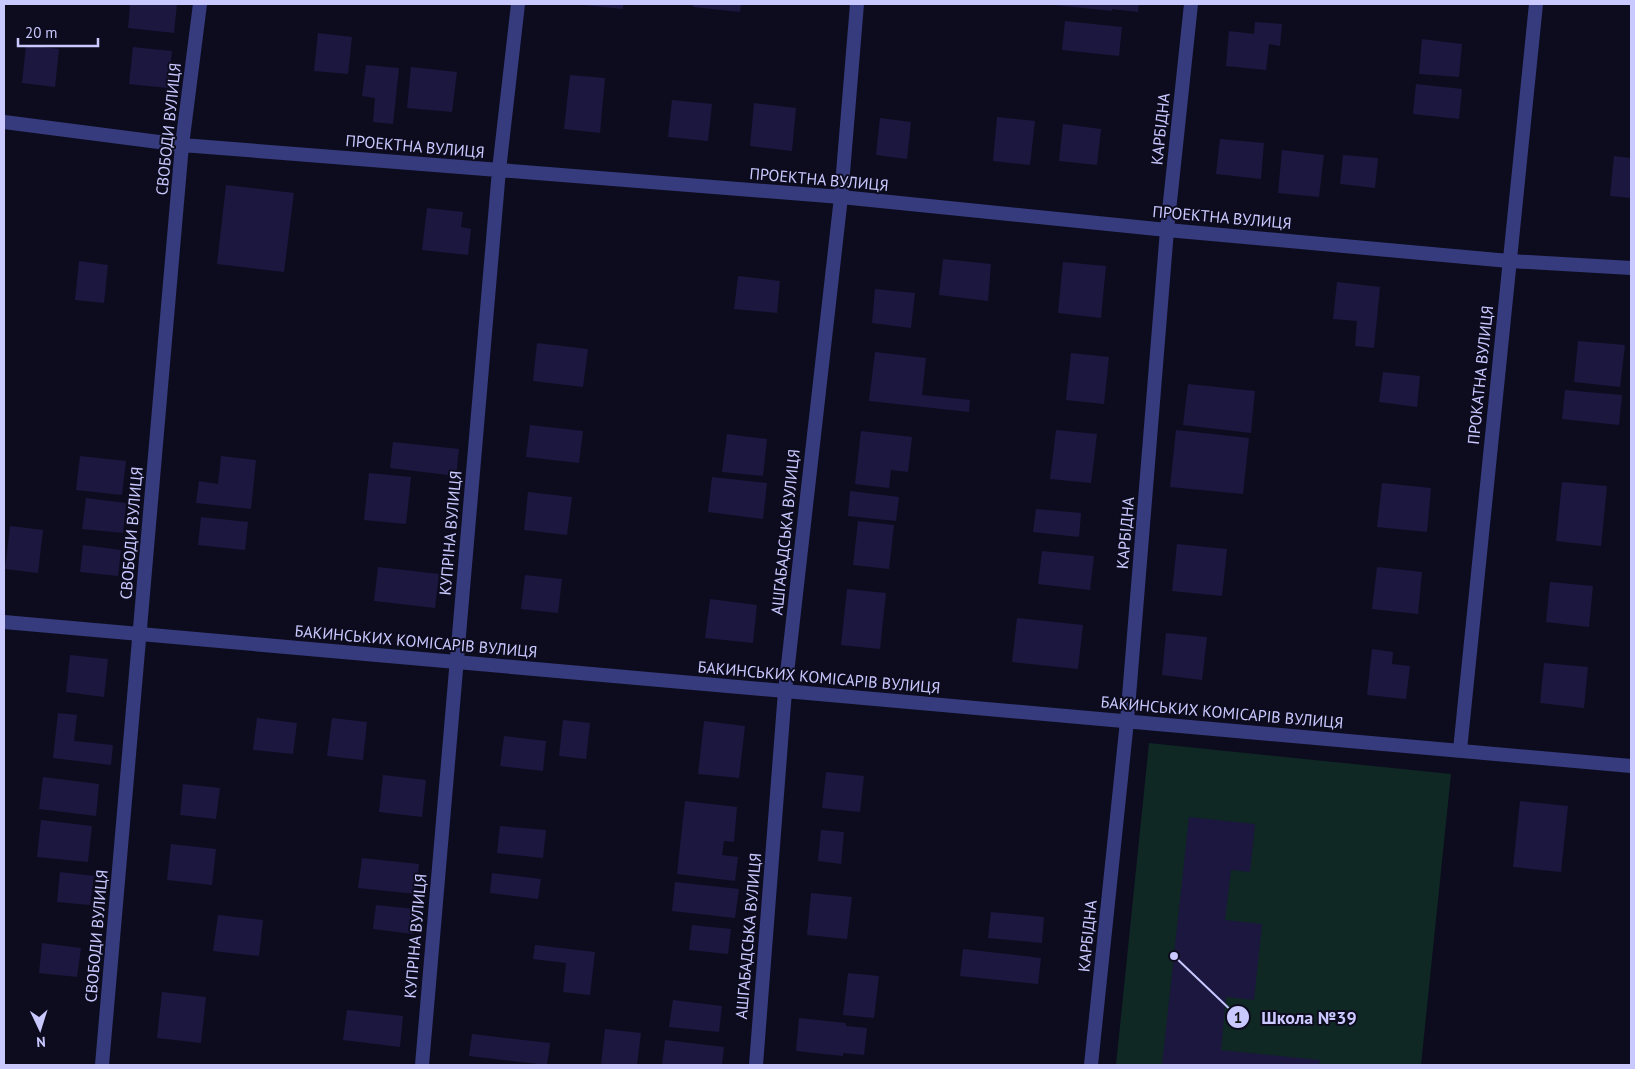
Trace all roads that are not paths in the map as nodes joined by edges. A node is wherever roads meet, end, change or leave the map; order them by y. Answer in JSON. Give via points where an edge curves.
{"nodes":[{"id":1,"x":200,"y":4,"type":"edge"},
{"id":2,"x":518,"y":4,"type":"edge"},
{"id":3,"x":857,"y":4,"type":"edge"},
{"id":4,"x":1191,"y":4,"type":"edge"},
{"id":5,"x":1536,"y":4,"type":"edge"},
{"id":6,"x":4,"y":122,"type":"edge"},
{"id":7,"x":182,"y":145,"type":"junction"},
{"id":8,"x":499,"y":170,"type":"junction"},
{"id":9,"x":841,"y":197,"type":"junction"},
{"id":10,"x":1166,"y":230,"type":"junction"},
{"id":11,"x":1509,"y":261,"type":"junction"},
{"id":12,"x":1631,"y":268,"type":"edge"},
{"id":13,"x":4,"y":622,"type":"edge"},
{"id":14,"x":140,"y":634,"type":"junction"},
{"id":15,"x":456,"y":662,"type":"junction"},
{"id":16,"x":785,"y":691,"type":"junction"},
{"id":17,"x":1127,"y":721,"type":"junction"},
{"id":18,"x":1460,"y":750,"type":"junction"},
{"id":19,"x":1631,"y":766,"type":"edge"},
{"id":20,"x":102,"y":1065,"type":"edge"},
{"id":21,"x":422,"y":1065,"type":"edge"},
{"id":22,"x":756,"y":1065,"type":"edge"},
{"id":23,"x":1091,"y":1065,"type":"edge"}],
"edges":[{"from":1,"to":7,"type":"street","name":"СВОБОДИ ВУЛИЦЯ"},
{"from":2,"to":8,"type":"street","name":"КУПРІНА ВУЛИЦЯ"},
{"from":3,"to":9,"type":"street","name":"АШГАБАДСЬКА ВУЛИЦЯ"},
{"from":4,"to":10,"type":"street","name":"КАРБІДНА"},
{"from":5,"to":11,"type":"street","name":"ПРОКАТНА ВУЛИЦЯ"},
{"from":6,"to":7,"type":"street","name":"ПРОЕКТНА ВУЛИЦЯ"},
{"from":7,"to":8,"type":"street","name":"ПРОЕКТНА ВУЛИЦЯ"},
{"from":7,"to":14,"type":"street","name":"СВОБОДИ ВУЛИЦЯ"},
{"from":8,"to":9,"type":"street","name":"ПРОЕКТНА ВУЛИЦЯ"},
{"from":8,"to":15,"type":"street","name":"КУПРІНА ВУЛИЦЯ"},
{"from":9,"to":10,"type":"street","name":"ПРОЕКТНА ВУЛИЦЯ"},
{"from":9,"to":16,"type":"street","name":"АШГАБАДСЬКА ВУЛИЦЯ"},
{"from":10,"to":11,"type":"street","name":"ПРОЕКТНА ВУЛИЦЯ"},
{"from":10,"to":17,"type":"street","name":"КАРБІДНА"},
{"from":11,"to":12,"type":"street","name":"ПРОЕКТНА ВУЛИЦЯ"},
{"from":11,"to":18,"type":"street","name":"ПРОКАТНА ВУЛИЦЯ"},
{"from":13,"to":14,"type":"street","name":"БАКИНСЬКИХ КОМІСАРІВ ВУЛИЦЯ"},
{"from":14,"to":15,"type":"street","name":"БАКИНСЬКИХ КОМІСАРІВ ВУЛИЦЯ"},
{"from":14,"to":20,"type":"street","name":"СВОБОДИ ВУЛИЦЯ"},
{"from":15,"to":16,"type":"street","name":"БАКИНСЬКИХ КОМІСАРІВ ВУЛИЦЯ"},
{"from":15,"to":21,"type":"street","name":"КУПРІНА ВУЛИЦЯ"},
{"from":16,"to":17,"type":"street","name":"БАКИНСЬКИХ КОМІСАРІВ ВУЛИЦЯ"},
{"from":16,"to":22,"type":"street","name":"АШГАБАДСЬКА ВУЛИЦЯ"},
{"from":17,"to":18,"type":"street","name":"БАКИНСЬКИХ КОМІСАРІВ ВУЛИЦЯ"},
{"from":17,"to":23,"type":"street","name":"КАРБІДНА"},
{"from":18,"to":19,"type":"street","name":"БАКИНСЬКИХ КОМІСАРІВ ВУЛИЦЯ"}]}
